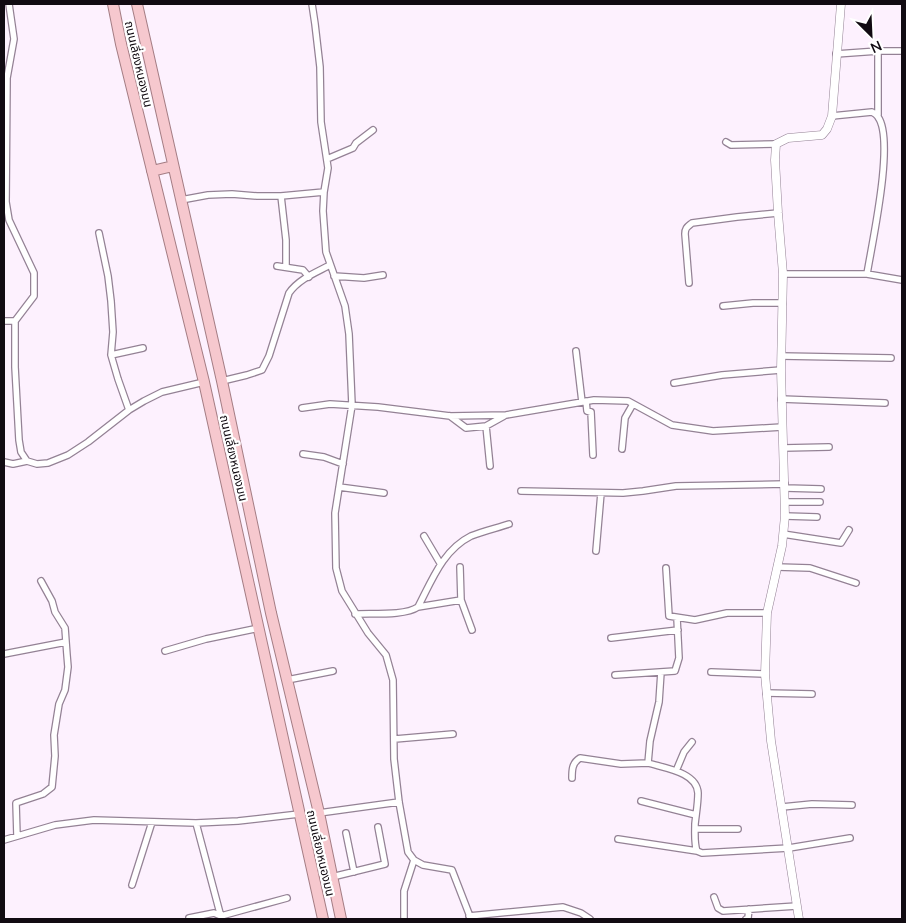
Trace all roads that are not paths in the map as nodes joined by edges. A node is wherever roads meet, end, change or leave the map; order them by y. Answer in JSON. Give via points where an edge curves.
{"nodes":[{"id":1,"x":8,"y":4,"type":"edge"},
{"id":2,"x":113,"y":4,"type":"edge"},
{"id":3,"x":137,"y":4,"type":"edge"},
{"id":4,"x":312,"y":4,"type":"edge"},
{"id":5,"x":841,"y":4,"type":"edge"},
{"id":6,"x":878,"y":51,"type":"junction"},
{"id":7,"x":902,"y":51,"type":"edge"},
{"id":8,"x":836,"y":54,"type":"junction"},
{"id":9,"x":5,"y":78,"type":"edge"},
{"id":10,"x":5,"y":116,"type":"edge"},
{"id":11,"x":832,"y":116,"type":"junction"},
{"id":12,"x":878,"y":116,"type":"junction"},
{"id":13,"x":373,"y":130,"type":"dead end"},
{"id":14,"x":726,"y":142,"type":"dead end"},
{"id":15,"x":5,"y":143,"type":"edge"},
{"id":16,"x":776,"y":144,"type":"junction"},
{"id":17,"x":327,"y":160,"type":"junction"},
{"id":18,"x":173,"y":166,"type":"junction"},
{"id":19,"x":152,"y":171,"type":"junction"},
{"id":20,"x":324,"y":192,"type":"junction"},
{"id":21,"x":281,"y":196,"type":"junction"},
{"id":22,"x":181,"y":200,"type":"junction"},
{"id":23,"x":778,"y":213,"type":"junction"},
{"id":24,"x":99,"y":233,"type":"dead end"},
{"id":25,"x":330,"y":265,"type":"junction"},
{"id":26,"x":277,"y":266,"type":"dead end"},
{"id":27,"x":286,"y":267,"type":"junction"},
{"id":28,"x":783,"y":274,"type":"junction"},
{"id":29,"x":867,"y":274,"type":"junction"},
{"id":30,"x":383,"y":275,"type":"dead end"},
{"id":31,"x":334,"y":276,"type":"junction"},
{"id":32,"x":309,"y":277,"type":"junction"},
{"id":33,"x":902,"y":280,"type":"edge"},
{"id":34,"x":688,"y":283,"type":"dead end"},
{"id":35,"x":784,"y":303,"type":"junction"},
{"id":36,"x":722,"y":306,"type":"dead end"},
{"id":37,"x":15,"y":320,"type":"junction"},
{"id":38,"x":4,"y":321,"type":"edge"},
{"id":39,"x":143,"y":348,"type":"dead end"},
{"id":40,"x":576,"y":351,"type":"dead end"},
{"id":41,"x":111,"y":355,"type":"junction"},
{"id":42,"x":782,"y":356,"type":"junction"},
{"id":43,"x":890,"y":358,"type":"dead end"},
{"id":44,"x":781,"y":370,"type":"junction"},
{"id":45,"x":222,"y":381,"type":"junction"},
{"id":46,"x":204,"y":382,"type":"junction"},
{"id":47,"x":674,"y":383,"type":"dead end"},
{"id":48,"x":782,"y":399,"type":"junction"},
{"id":49,"x":584,"y":401,"type":"junction"},
{"id":50,"x":885,"y":403,"type":"dead end"},
{"id":51,"x":633,"y":404,"type":"junction"},
{"id":52,"x":352,"y":405,"type":"junction"},
{"id":53,"x":302,"y":408,"type":"dead end"},
{"id":54,"x":129,"y":410,"type":"junction"},
{"id":55,"x":506,"y":415,"type":"junction"},
{"id":56,"x":450,"y":416,"type":"junction"},
{"id":57,"x":486,"y":426,"type":"junction"},
{"id":58,"x":782,"y":428,"type":"junction"},
{"id":59,"x":828,"y":447,"type":"dead end"},
{"id":60,"x":783,"y":448,"type":"junction"},
{"id":61,"x":622,"y":449,"type":"dead end"},
{"id":62,"x":303,"y":454,"type":"dead end"},
{"id":63,"x":593,"y":455,"type":"dead end"},
{"id":64,"x":27,"y":461,"type":"junction"},
{"id":65,"x":4,"y":462,"type":"edge"},
{"id":66,"x":343,"y":464,"type":"junction"},
{"id":67,"x":490,"y":466,"type":"dead end"},
{"id":68,"x":784,"y":486,"type":"junction"},
{"id":69,"x":339,"y":487,"type":"junction"},
{"id":70,"x":821,"y":489,"type":"dead end"},
{"id":71,"x":522,"y":490,"type":"dead end"},
{"id":72,"x":602,"y":492,"type":"junction"},
{"id":73,"x":384,"y":493,"type":"dead end"},
{"id":74,"x":785,"y":502,"type":"junction"},
{"id":75,"x":820,"y":502,"type":"dead end"},
{"id":76,"x":785,"y":516,"type":"junction"},
{"id":77,"x":817,"y":517,"type":"dead end"},
{"id":78,"x":509,"y":524,"type":"dead end"},
{"id":79,"x":849,"y":530,"type":"dead end"},
{"id":80,"x":783,"y":534,"type":"junction"},
{"id":81,"x":424,"y":536,"type":"dead end"},
{"id":82,"x":596,"y":551,"type":"dead end"},
{"id":83,"x":440,"y":563,"type":"junction"},
{"id":84,"x":460,"y":567,"type":"dead end"},
{"id":85,"x":777,"y":567,"type":"junction"},
{"id":86,"x":666,"y":568,"type":"dead end"},
{"id":87,"x":41,"y":581,"type":"dead end"},
{"id":88,"x":856,"y":583,"type":"dead end"},
{"id":89,"x":461,"y":600,"type":"junction"},
{"id":90,"x":418,"y":607,"type":"junction"},
{"id":91,"x":767,"y":613,"type":"junction"},
{"id":92,"x":355,"y":614,"type":"junction"},
{"id":93,"x":677,"y":618,"type":"junction"},
{"id":94,"x":259,"y":628,"type":"junction"},
{"id":95,"x":472,"y":630,"type":"dead end"},
{"id":96,"x":678,"y":630,"type":"junction"},
{"id":97,"x":611,"y":638,"type":"dead end"},
{"id":98,"x":66,"y":642,"type":"junction"},
{"id":99,"x":165,"y":651,"type":"dead end"},
{"id":100,"x":4,"y":654,"type":"edge"},
{"id":101,"x":333,"y":671,"type":"dead end"},
{"id":102,"x":661,"y":672,"type":"junction"},
{"id":103,"x":710,"y":672,"type":"dead end"},
{"id":104,"x":765,"y":674,"type":"junction"},
{"id":105,"x":615,"y":675,"type":"dead end"},
{"id":106,"x":287,"y":680,"type":"junction"},
{"id":107,"x":766,"y":693,"type":"junction"},
{"id":108,"x":812,"y":694,"type":"dead end"},
{"id":109,"x":453,"y":734,"type":"dead end"},
{"id":110,"x":394,"y":739,"type":"junction"},
{"id":111,"x":692,"y":742,"type":"dead end"},
{"id":112,"x":648,"y":763,"type":"junction"},
{"id":113,"x":676,"y":771,"type":"junction"},
{"id":114,"x":572,"y":778,"type":"dead end"},
{"id":115,"x":641,"y":801,"type":"dead end"},
{"id":116,"x":399,"y":802,"type":"junction"},
{"id":117,"x":852,"y":805,"type":"dead end"},
{"id":118,"x":782,"y":807,"type":"junction"},
{"id":119,"x":319,"y":813,"type":"junction"},
{"id":120,"x":299,"y":814,"type":"junction"},
{"id":121,"x":696,"y":815,"type":"junction"},
{"id":122,"x":152,"y":822,"type":"junction"},
{"id":123,"x":196,"y":823,"type":"junction"},
{"id":124,"x":378,"y":827,"type":"dead end"},
{"id":125,"x":695,"y":829,"type":"junction"},
{"id":126,"x":738,"y":830,"type":"dead end"},
{"id":127,"x":346,"y":832,"type":"dead end"},
{"id":128,"x":17,"y":836,"type":"junction"},
{"id":129,"x":850,"y":838,"type":"dead end"},
{"id":130,"x":618,"y":839,"type":"dead end"},
{"id":131,"x":4,"y":840,"type":"edge"},
{"id":132,"x":789,"y":848,"type":"junction"},
{"id":133,"x":697,"y":851,"type":"junction"},
{"id":134,"x":414,"y":860,"type":"junction"},
{"id":135,"x":354,"y":872,"type":"junction"},
{"id":136,"x":332,"y":877,"type":"junction"},
{"id":137,"x":132,"y":885,"type":"dead end"},
{"id":138,"x":714,"y":897,"type":"dead end"},
{"id":139,"x":287,"y":898,"type":"dead end"},
{"id":140,"x":797,"y":906,"type":"junction"},
{"id":141,"x":749,"y":909,"type":"junction"},
{"id":142,"x":189,"y":918,"type":"dead end"},
{"id":143,"x":221,"y":918,"type":"edge"},
{"id":144,"x":470,"y":918,"type":"edge"},
{"id":145,"x":322,"y":919,"type":"edge"},
{"id":146,"x":342,"y":919,"type":"edge"},
{"id":147,"x":404,"y":919,"type":"edge"},
{"id":148,"x":590,"y":919,"type":"edge"},
{"id":149,"x":746,"y":919,"type":"edge"},
{"id":150,"x":799,"y":919,"type":"edge"}],
"edges":[{"from":1,"to":9,"type":"street","via":[[14,39]]},
{"from":2,"to":19,"type":"highway","name":"ถนนเลี่ยงหนองมน"},
{"from":3,"to":18,"type":"highway","name":"ถนนเลี่ยงหนองมน"},
{"from":4,"to":17,"type":"street"},
{"from":5,"to":8,"type":"street"},
{"from":6,"to":7,"type":"street"},
{"from":6,"to":8,"type":"street"},
{"from":6,"to":12,"type":"street"},
{"from":8,"to":11,"type":"street"},
{"from":9,"to":10,"type":"street"},
{"from":10,"to":15,"type":"street"},
{"from":11,"to":12,"type":"street","via":[[872,112]]},
{"from":11,"to":16,"type":"street","via":[[822,135],[788,138]]},
{"from":12,"to":29,"type":"street","via":[[883,128],[885,158]]},
{"from":13,"to":17,"type":"street","via":[[353,148]]},
{"from":14,"to":16,"type":"street","via":[[731,146]]},
{"from":15,"to":37,"type":"street","via":[[9,220],[34,273],[34,296]]},
{"from":16,"to":23,"type":"street"},
{"from":17,"to":20,"type":"street"},
{"from":18,"to":19,"type":"highway"},
{"from":18,"to":22,"type":"highway","name":"ถนนเลี่ยงหนองมน"},
{"from":19,"to":46,"type":"highway","name":"ถนนเลี่ยงหนองมน"},
{"from":20,"to":21,"type":"street"},
{"from":20,"to":25,"type":"street","via":[[326,252]]},
{"from":21,"to":22,"type":"street","via":[[232,194]]},
{"from":21,"to":27,"type":"street"},
{"from":22,"to":45,"type":"highway","name":"ถนนเลี่ยงหนองมน"},
{"from":23,"to":28,"type":"street"},
{"from":23,"to":34,"type":"street","via":[[701,222],[687,227]]},
{"from":24,"to":41,"type":"street","via":[[112,300]]},
{"from":25,"to":31,"type":"street"},
{"from":25,"to":32,"type":"street"},
{"from":26,"to":27,"type":"street"},
{"from":27,"to":32,"type":"street","via":[[303,270]]},
{"from":28,"to":29,"type":"street"},
{"from":28,"to":35,"type":"street"},
{"from":29,"to":33,"type":"street"},
{"from":30,"to":31,"type":"street","via":[[364,278]]},
{"from":31,"to":52,"type":"street","via":[[345,306],[349,334]]},
{"from":32,"to":45,"type":"street","via":[[289,292],[270,356],[262,370]]},
{"from":35,"to":36,"type":"street"},
{"from":35,"to":42,"type":"street"},
{"from":37,"to":38,"type":"street"},
{"from":37,"to":64,"type":"street","via":[[19,440]]},
{"from":39,"to":41,"type":"street"},
{"from":40,"to":49,"type":"street"},
{"from":41,"to":54,"type":"street"},
{"from":42,"to":43,"type":"street"},
{"from":42,"to":44,"type":"street"},
{"from":44,"to":47,"type":"street"},
{"from":44,"to":48,"type":"street"},
{"from":45,"to":106,"type":"highway","name":"ถนนเลี่ยงหนองมน"},
{"from":46,"to":54,"type":"street","via":[[162,392]]},
{"from":46,"to":94,"type":"highway","name":"ถนนเลี่ยงหนองมน"},
{"from":48,"to":50,"type":"street"},
{"from":48,"to":58,"type":"street"},
{"from":49,"to":51,"type":"street","via":[[628,401]]},
{"from":49,"to":55,"type":"street"},
{"from":49,"to":63,"type":"street","via":[[587,411],[591,412]]},
{"from":51,"to":58,"type":"street","via":[[672,425],[713,431]]},
{"from":51,"to":61,"type":"street","via":[[625,418]]},
{"from":52,"to":53,"type":"street"},
{"from":52,"to":56,"type":"street"},
{"from":52,"to":66,"type":"street"},
{"from":54,"to":64,"type":"street","via":[[68,455],[48,463]]},
{"from":55,"to":56,"type":"street"},
{"from":55,"to":57,"type":"street"},
{"from":56,"to":57,"type":"street","via":[[466,428]]},
{"from":57,"to":67,"type":"street"},
{"from":58,"to":60,"type":"street"},
{"from":59,"to":60,"type":"street"},
{"from":60,"to":68,"type":"street"},
{"from":62,"to":66,"type":"street"},
{"from":64,"to":65,"type":"street"},
{"from":66,"to":69,"type":"street"},
{"from":68,"to":70,"type":"street"},
{"from":68,"to":72,"type":"street","via":[[676,486],[633,492]]},
{"from":68,"to":74,"type":"street"},
{"from":69,"to":73,"type":"street"},
{"from":69,"to":92,"type":"street","via":[[335,513],[336,568],[342,591]]},
{"from":71,"to":72,"type":"street"},
{"from":72,"to":82,"type":"street"},
{"from":74,"to":75,"type":"street"},
{"from":74,"to":76,"type":"street"},
{"from":76,"to":77,"type":"street"},
{"from":76,"to":80,"type":"street"},
{"from":78,"to":83,"type":"street","via":[[472,536]]},
{"from":79,"to":80,"type":"street","via":[[841,543]]},
{"from":80,"to":85,"type":"street"},
{"from":81,"to":83,"type":"street"},
{"from":83,"to":90,"type":"street"},
{"from":84,"to":89,"type":"street"},
{"from":85,"to":88,"type":"street","via":[[810,568]]},
{"from":85,"to":91,"type":"street"},
{"from":86,"to":93,"type":"street","via":[[668,616]]},
{"from":87,"to":98,"type":"street","via":[[64,628]]},
{"from":89,"to":90,"type":"street"},
{"from":89,"to":95,"type":"street"},
{"from":90,"to":92,"type":"street","via":[[392,613]]},
{"from":91,"to":93,"type":"street","via":[[727,613],[695,620]]},
{"from":91,"to":104,"type":"street"},
{"from":92,"to":110,"type":"street","via":[[386,655],[393,680]]},
{"from":93,"to":96,"type":"street"},
{"from":94,"to":99,"type":"street"},
{"from":94,"to":120,"type":"highway","name":"ถนนเลี่ยงหนองมน"},
{"from":96,"to":97,"type":"street"},
{"from":96,"to":102,"type":"street","via":[[679,658],[675,671]]},
{"from":98,"to":100,"type":"street"},
{"from":98,"to":128,"type":"street","via":[[68,667],[55,727],[52,787],[43,794],[16,803]]},
{"from":101,"to":106,"type":"street"},
{"from":102,"to":105,"type":"street"},
{"from":102,"to":112,"type":"street"},
{"from":103,"to":104,"type":"street"},
{"from":104,"to":107,"type":"street"},
{"from":106,"to":119,"type":"highway","name":"ถนนเลี่ยงหนองมน"},
{"from":107,"to":108,"type":"street"},
{"from":107,"to":118,"type":"street"},
{"from":109,"to":110,"type":"street"},
{"from":110,"to":116,"type":"street"},
{"from":111,"to":113,"type":"street"},
{"from":112,"to":113,"type":"street"},
{"from":112,"to":114,"type":"street","via":[[621,764],[580,758],[572,768]]},
{"from":113,"to":121,"type":"street","via":[[694,781],[698,791]]},
{"from":115,"to":121,"type":"street"},
{"from":116,"to":119,"type":"street"},
{"from":116,"to":134,"type":"street","via":[[408,852]]},
{"from":117,"to":118,"type":"street"},
{"from":118,"to":132,"type":"street"},
{"from":119,"to":136,"type":"highway","name":"ถนนเลี่ยงหนองมน"},
{"from":120,"to":123,"type":"street"},
{"from":120,"to":145,"type":"highway","name":"ถนนเลี่ยงหนองมน"},
{"from":121,"to":125,"type":"street"},
{"from":122,"to":123,"type":"street"},
{"from":122,"to":128,"type":"street","via":[[94,820],[55,825]]},
{"from":122,"to":137,"type":"street"},
{"from":123,"to":143,"type":"street"},
{"from":124,"to":135,"type":"street","via":[[385,864]]},
{"from":125,"to":126,"type":"street"},
{"from":125,"to":133,"type":"street"},
{"from":127,"to":135,"type":"street"},
{"from":128,"to":131,"type":"street"},
{"from":129,"to":132,"type":"street"},
{"from":130,"to":133,"type":"street"},
{"from":132,"to":133,"type":"street"},
{"from":132,"to":140,"type":"street"},
{"from":134,"to":144,"type":"street","via":[[423,865],[452,870]]},
{"from":134,"to":147,"type":"street","via":[[404,891]]},
{"from":135,"to":136,"type":"street"},
{"from":136,"to":146,"type":"highway","name":"ถนนเลี่ยงหนองมน"},
{"from":138,"to":141,"type":"street","via":[[718,908],[723,911]]},
{"from":139,"to":143,"type":"street"},
{"from":140,"to":141,"type":"street"},
{"from":140,"to":150,"type":"street"},
{"from":141,"to":149,"type":"street"},
{"from":142,"to":143,"type":"street","via":[[214,913]]},
{"from":144,"to":148,"type":"street","via":[[563,906],[582,912]]}]}
